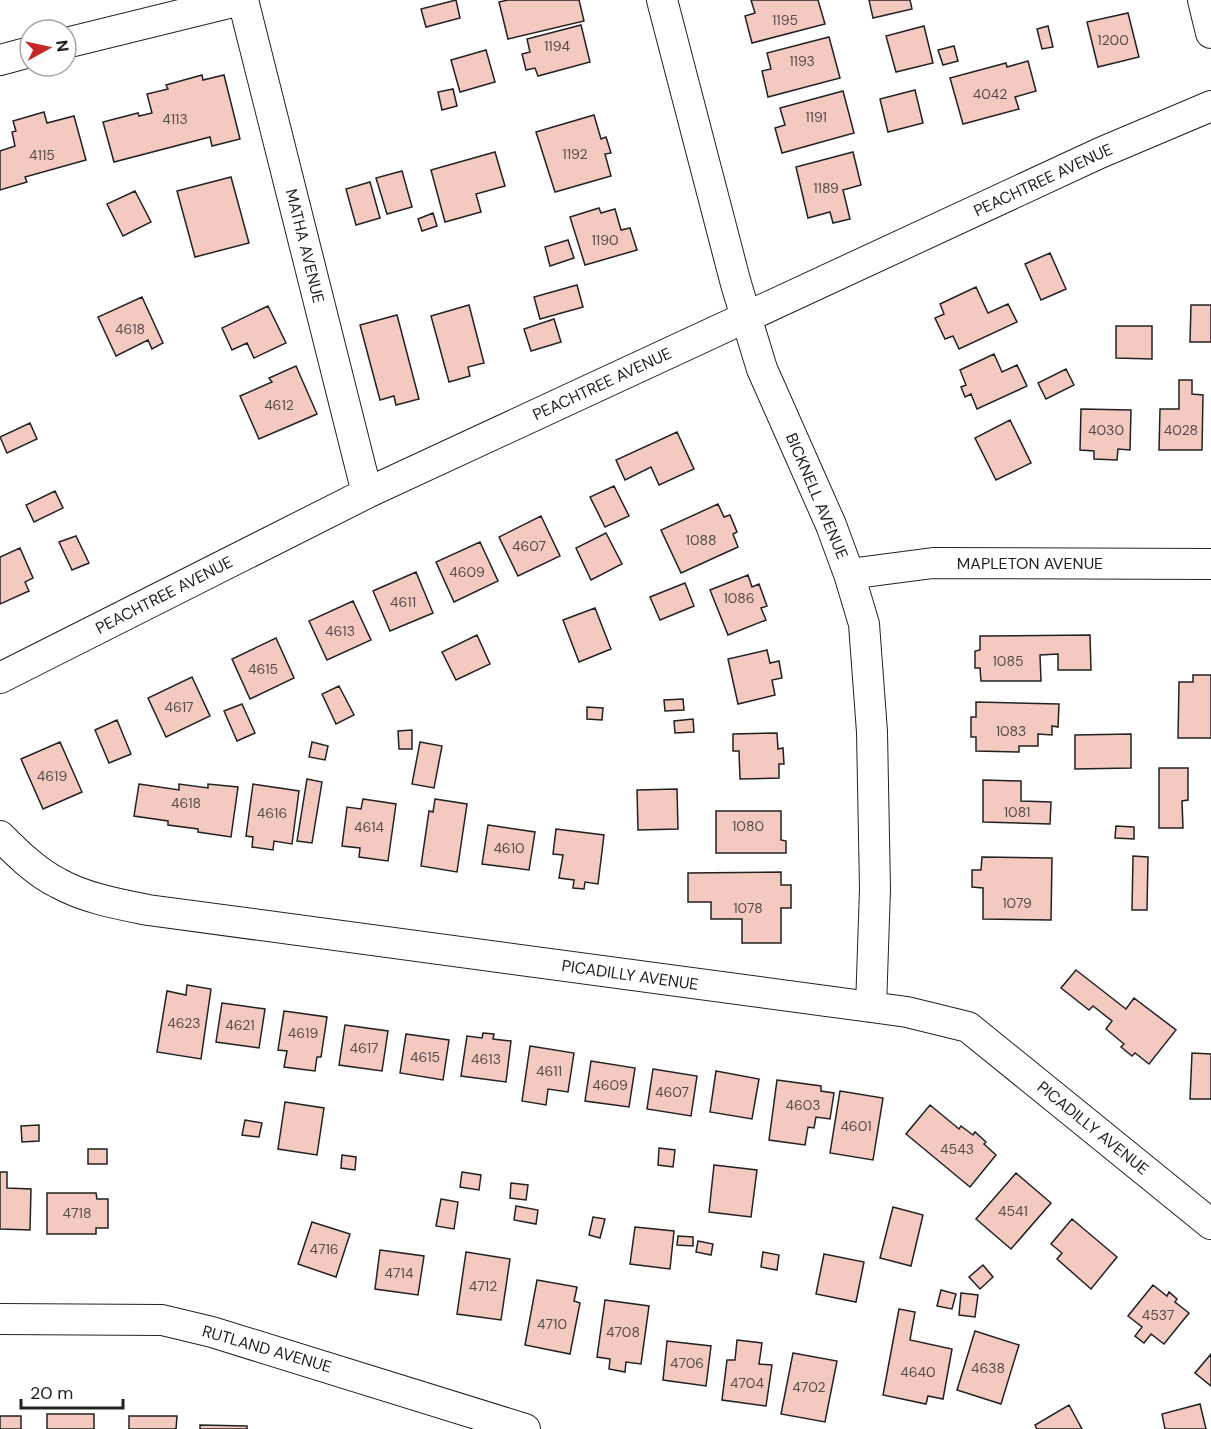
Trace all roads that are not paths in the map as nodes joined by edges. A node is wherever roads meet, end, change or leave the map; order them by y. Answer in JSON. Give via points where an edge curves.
{"nodes":[{"id":1,"x":242,"y":0,"type":"edge"},
{"id":2,"x":662,"y":0,"type":"edge"},
{"id":3,"x":1203,"y":0,"type":"edge"},
{"id":4,"x":1211,"y":33,"type":"edge"},
{"id":5,"x":78,"y":41,"type":"edge"},
{"id":6,"x":18,"y":55,"type":"edge"},
{"id":7,"x":0,"y":60,"type":"edge"},
{"id":8,"x":1211,"y":106,"type":"edge"},
{"id":9,"x":746,"y":318,"type":"junction"},
{"id":10,"x":367,"y":493,"type":"junction"},
{"id":11,"x":1211,"y":564,"type":"edge"},
{"id":12,"x":849,"y":574,"type":"junction"},
{"id":13,"x":0,"y":678,"type":"edge"},
{"id":14,"x":0,"y":836,"type":"edge"},
{"id":15,"x":871,"y":1007,"type":"junction"},
{"id":16,"x":1211,"y":1224,"type":"edge"},
{"id":17,"x":0,"y":1319,"type":"edge"},
{"id":18,"x":525,"y":1429,"type":"edge"}],
"edges":[{"from":1,"to":5,"type":"street"},
{"from":1,"to":10,"type":"street","name":"MATHA AVENUE"},
{"from":2,"to":9,"type":"street","name":"BICKNELL AVENUE"},
{"from":3,"to":4,"type":"street"},
{"from":6,"to":7,"type":"street"},
{"from":8,"to":9,"type":"street","name":"PEACHTREE AVENUE","via":[[1100,153]]},
{"from":9,"to":10,"type":"street","name":"PEACHTREE AVENUE"},
{"from":9,"to":12,"type":"street","name":"BICKNELL AVENUE","via":[[762,369]]},
{"from":10,"to":13,"type":"street","name":"PEACHTREE AVENUE"},
{"from":11,"to":12,"type":"street","name":"MAPLETON AVENUE","via":[[933,563]]},
{"from":12,"to":15,"type":"street","name":"BICKNELL AVENUE","via":[[864,624],[872,732],[875,889]]},
{"from":14,"to":15,"type":"street","name":"PICADILLY AVENUE","via":[[35,869],[58,883],[105,901],[148,910]]},
{"from":15,"to":16,"type":"street","name":"PICADILLY AVENUE","via":[[968,1027]]},
{"from":17,"to":18,"type":"street","name":"RUTLAND AVENUE","via":[[162,1320]]}]}
